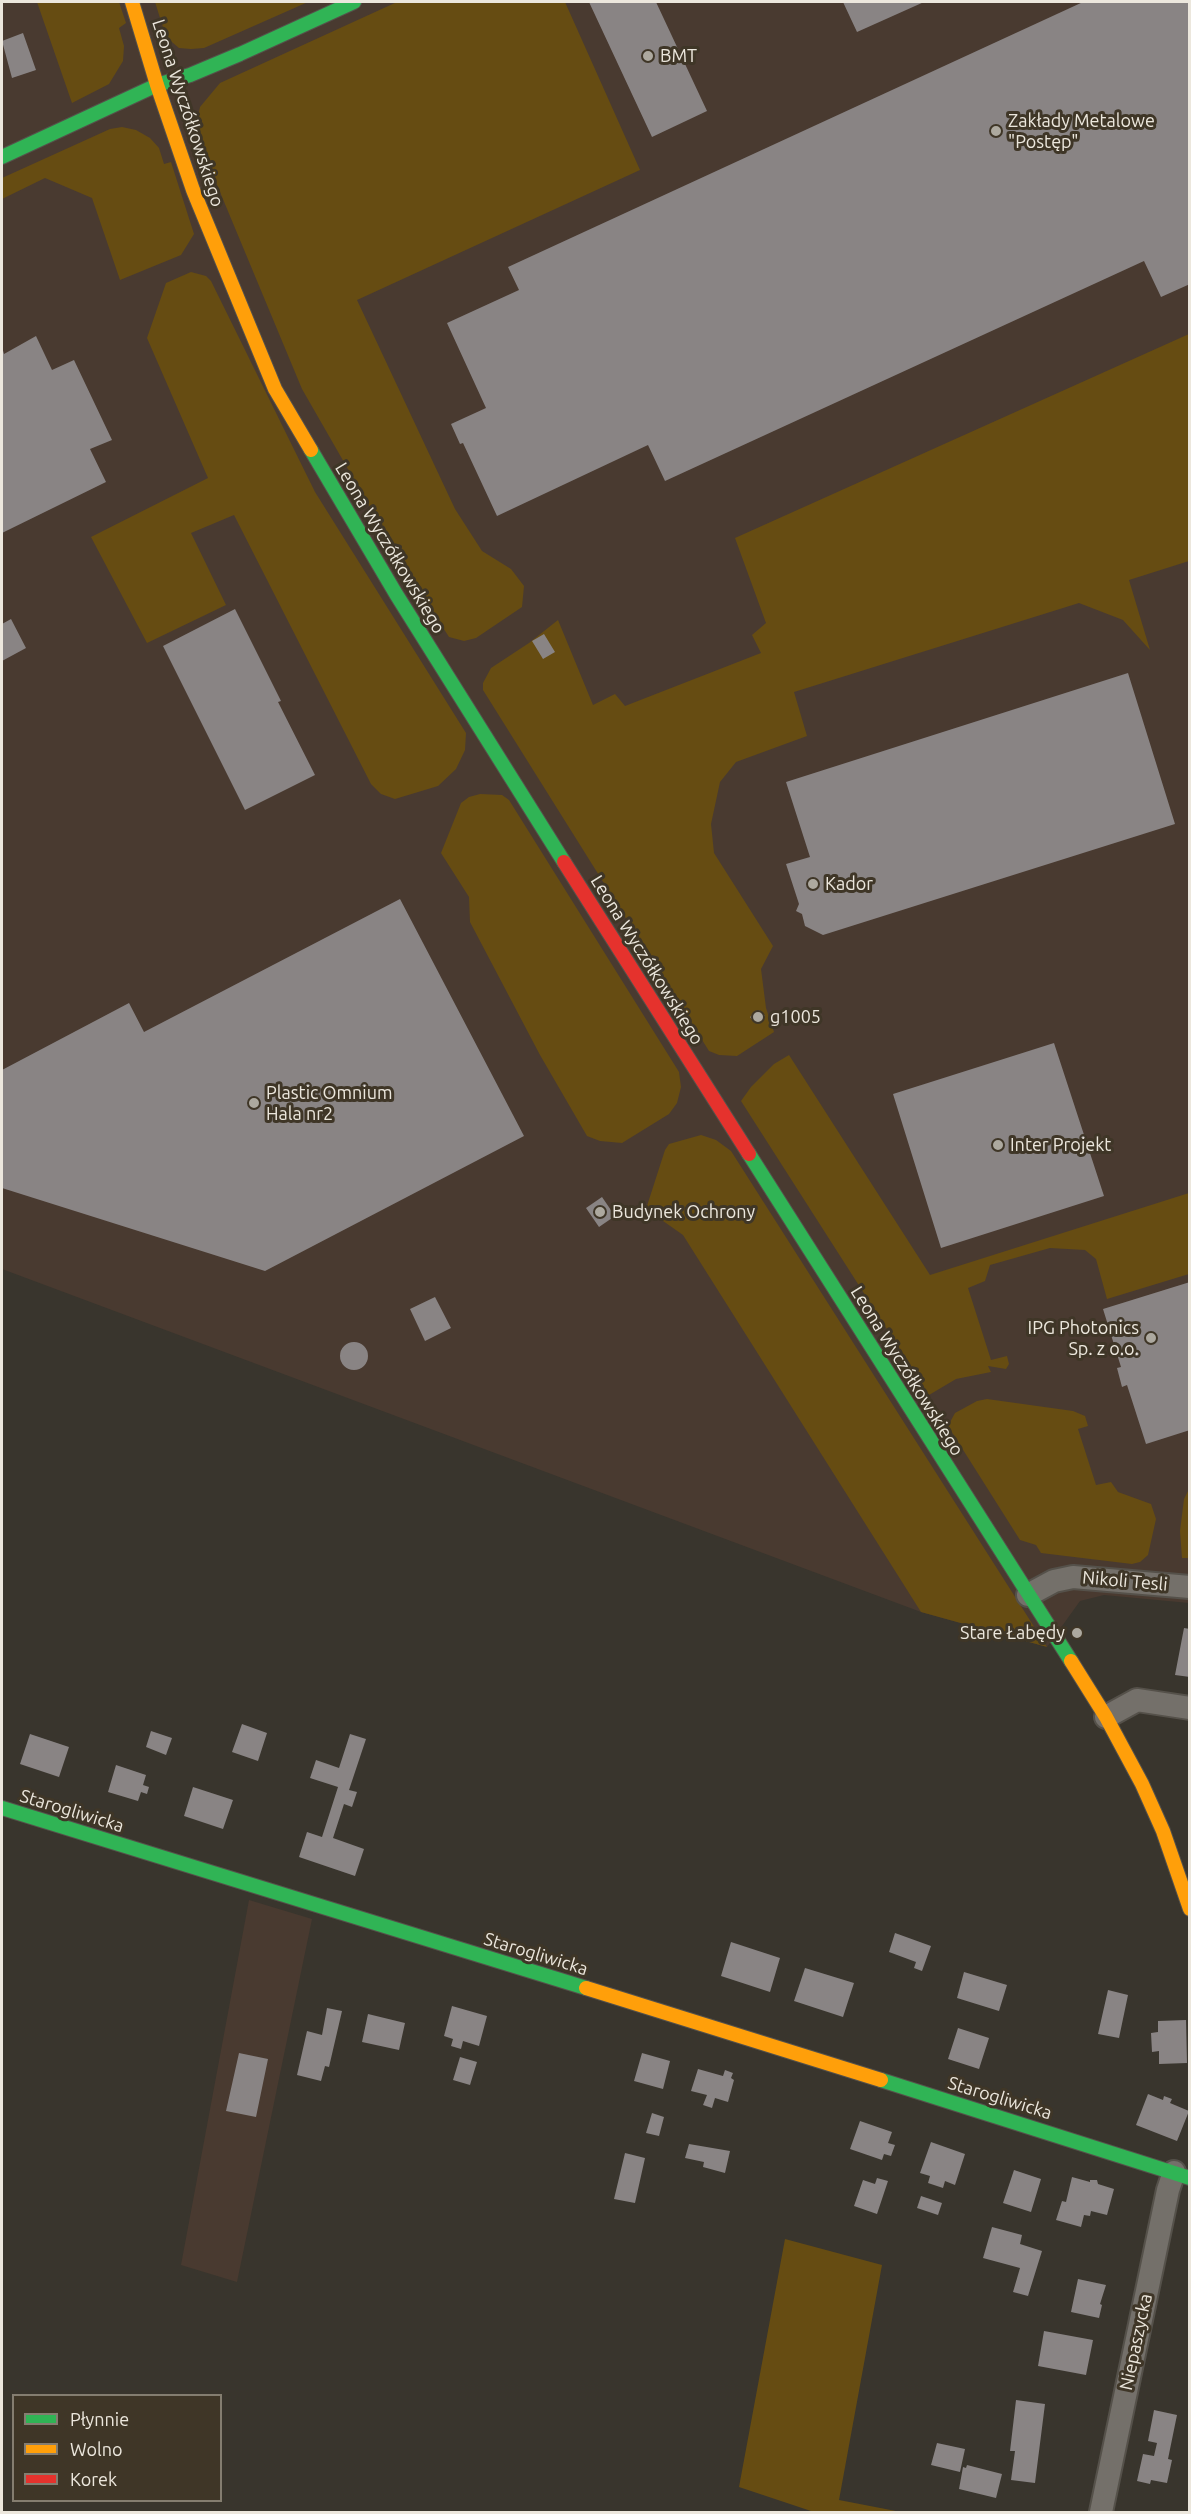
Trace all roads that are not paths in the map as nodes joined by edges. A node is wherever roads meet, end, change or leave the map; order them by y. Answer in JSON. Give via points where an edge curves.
{"nodes":[{"id":1,"x":132,"y":2,"type":"edge"},
{"id":2,"x":354,"y":2,"type":"edge"},
{"id":3,"x":157,"y":85,"type":"junction"},
{"id":4,"x":2,"y":157,"type":"edge"},
{"id":5,"x":1190,"y":1587,"type":"edge"},
{"id":6,"x":1028,"y":1595,"type":"junction"},
{"id":7,"x":1190,"y":1708,"type":"edge"},
{"id":8,"x":1106,"y":1717,"type":"junction"},
{"id":9,"x":2,"y":1808,"type":"edge"},
{"id":10,"x":1190,"y":1909,"type":"edge"},
{"id":11,"x":1182,"y":2175,"type":"edge"},
{"id":12,"x":1101,"y":2512,"type":"edge"}],
"edges":[{"from":1,"to":3,"type":"street","name":"Leona Wyczółkowskiego"},
{"from":2,"to":3,"type":"street","via":[[220,62]]},
{"from":3,"to":4,"type":"street"},
{"from":3,"to":6,"type":"street","name":"Leona Wyczółkowskiego","via":[[215,248],[274,389],[491,747]]},
{"from":5,"to":6,"type":"street","name":"Nikoli Tesli","via":[[1072,1577],[1054,1581]]},
{"from":6,"to":8,"type":"street","name":"Leona Wyczółkowskiego"},
{"from":7,"to":8,"type":"street","via":[[1137,1700]]},
{"from":8,"to":10,"type":"street","name":"Leona Wyczółkowskiego","via":[[1163,1831]]},
{"from":9,"to":11,"type":"street","name":"Starogliwicka"},
{"from":11,"to":12,"type":"street","name":"Niepaszycka","via":[[1168,2190]]}]}
